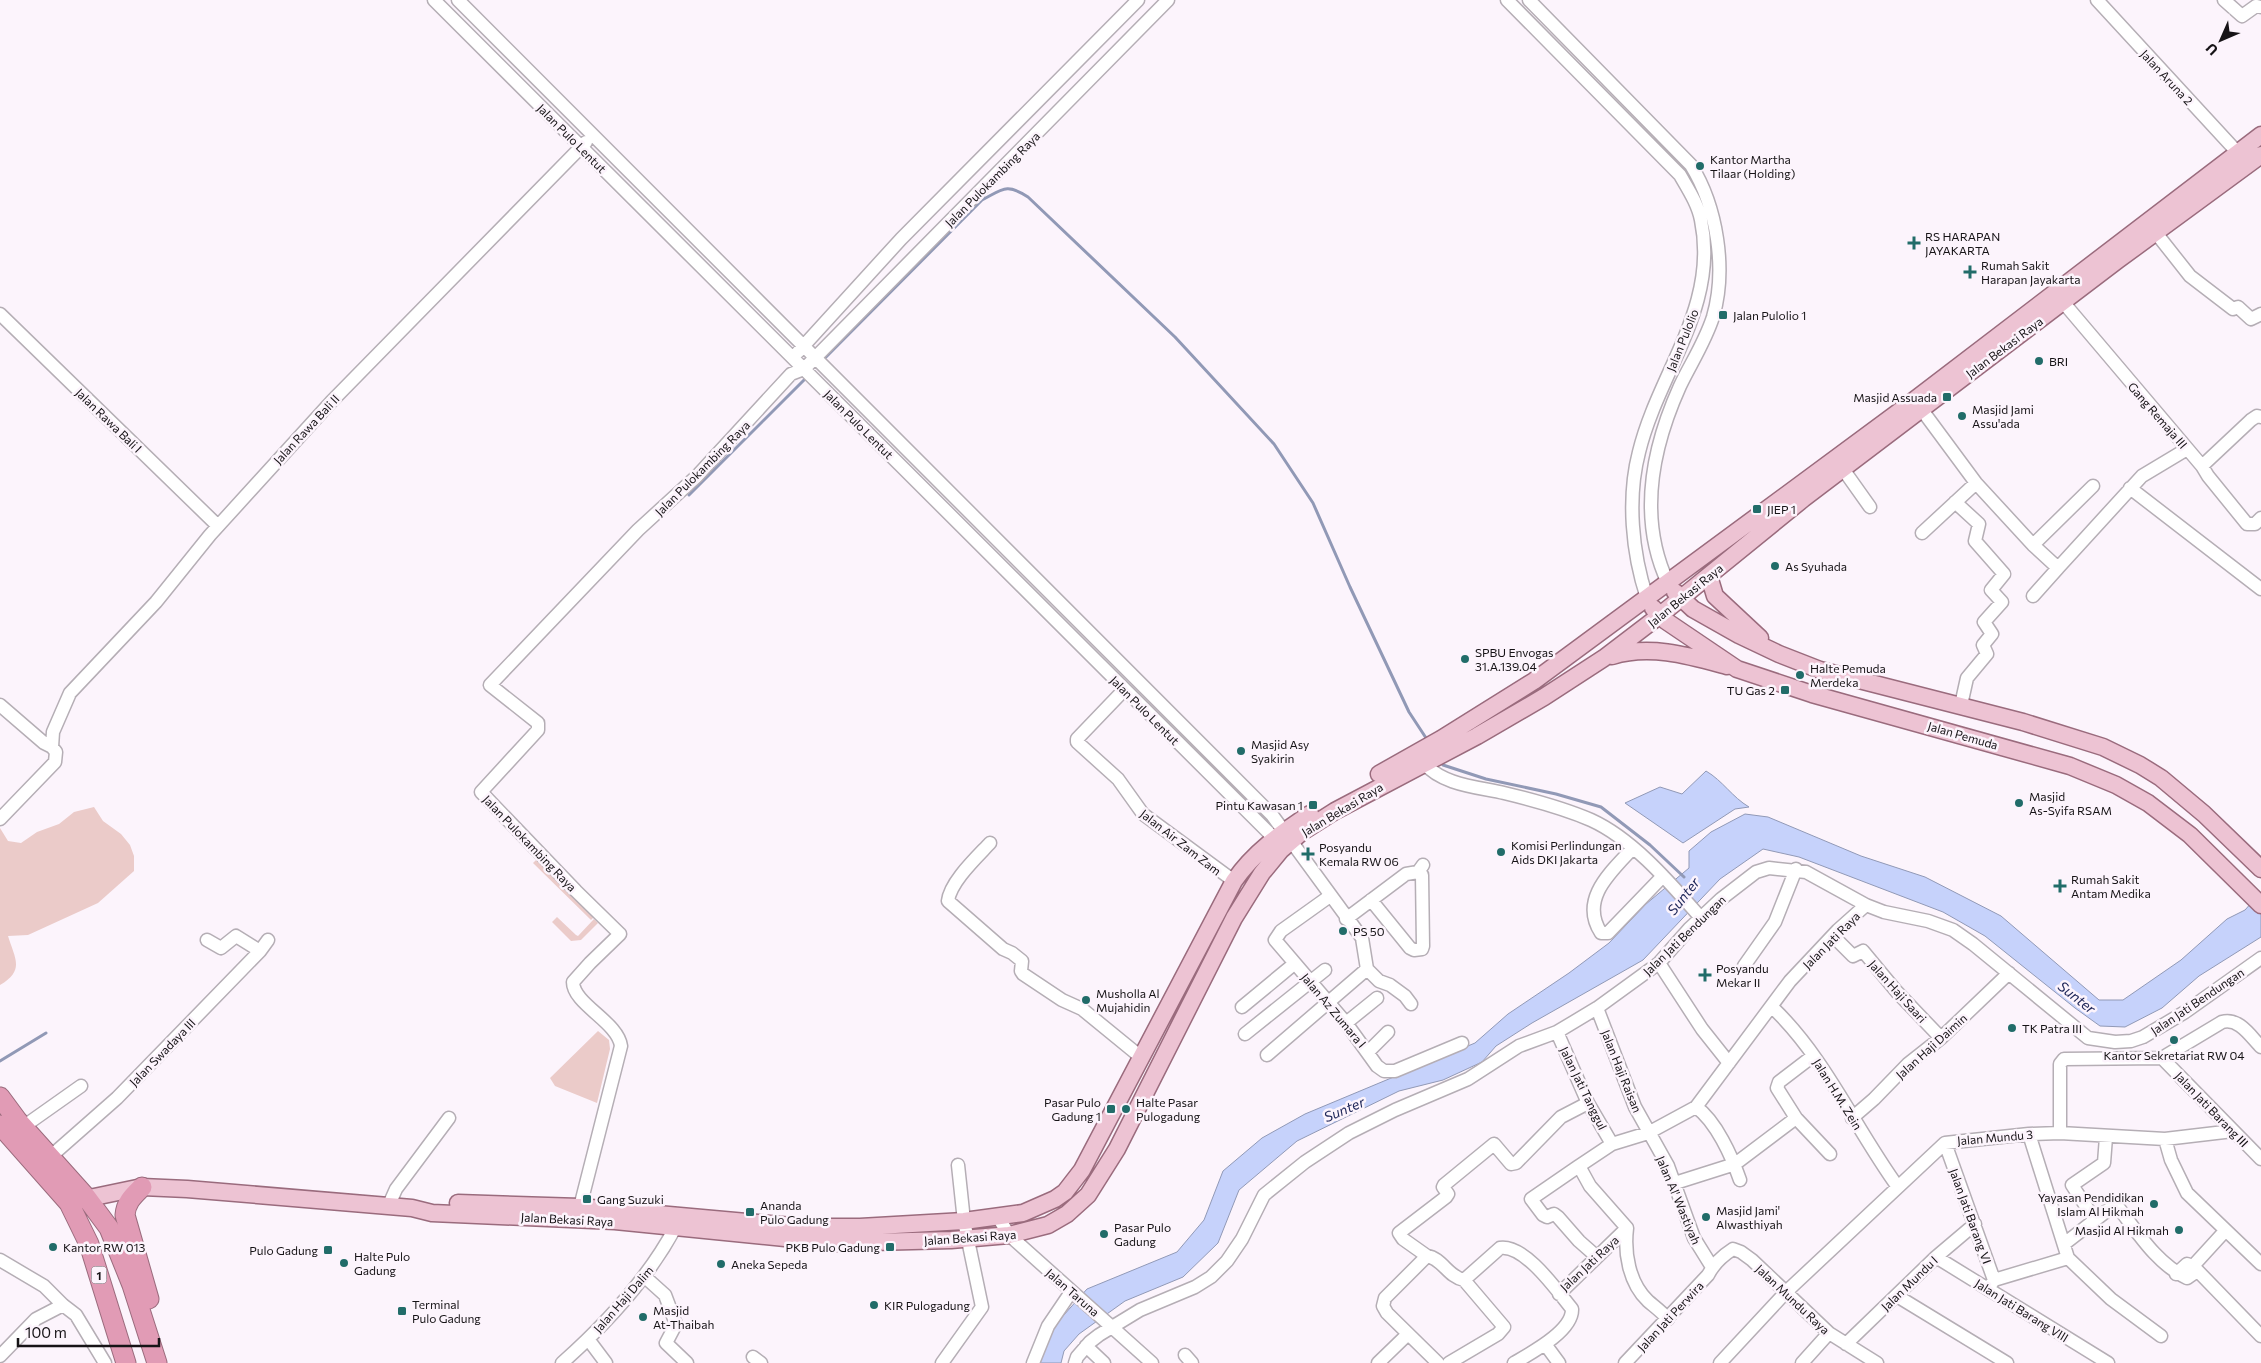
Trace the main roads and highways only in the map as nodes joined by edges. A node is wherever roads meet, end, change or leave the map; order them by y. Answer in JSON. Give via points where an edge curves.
{"nodes":[{"id":1,"x":2261,"y":135,"type":"edge"},
{"id":2,"x":2261,"y":156,"type":"edge"},
{"id":3,"x":1799,"y":494,"type":"junction"},
{"id":4,"x":1709,"y":576,"type":"junction"},
{"id":5,"x":1668,"y":583,"type":"junction"},
{"id":6,"x":1647,"y":598,"type":"junction"},
{"id":7,"x":1681,"y":599,"type":"junction"},
{"id":8,"x":1660,"y":616,"type":"junction"},
{"id":9,"x":1779,"y":654,"type":"junction"},
{"id":10,"x":1604,"y":658,"type":"junction"},
{"id":11,"x":1737,"y":669,"type":"junction"},
{"id":12,"x":1445,"y":744,"type":"junction"},
{"id":13,"x":1287,"y":841,"type":"junction"},
{"id":14,"x":2261,"y":869,"type":"edge"},
{"id":15,"x":2261,"y":905,"type":"edge"},
{"id":16,"x":0,"y":1097,"type":"edge"},
{"id":17,"x":0,"y":1125,"type":"edge"},
{"id":18,"x":142,"y":1187,"type":"junction"},
{"id":19,"x":78,"y":1200,"type":"junction"},
{"id":20,"x":501,"y":1210,"type":"junction"},
{"id":21,"x":152,"y":1342,"type":"junction"},
{"id":22,"x":126,"y":1363,"type":"edge"},
{"id":23,"x":157,"y":1363,"type":"edge"}],
"edges":[{"from":1,"to":3,"type":"main road","name":"Jalan Bekasi Raya"},
{"from":2,"to":3,"type":"main road","name":"Jalan Bekasi Raya","via":[[1843,469]]},
{"from":3,"to":4,"type":"main road","name":"Jalan Bekasi Raya"},
{"from":3,"to":5,"type":"main road","name":"Jalan Bekasi Raya"},
{"from":4,"to":7,"type":"main road","name":"Jalan Bekasi Raya"},
{"from":4,"to":9,"type":"main road","via":[[1715,596]]},
{"from":5,"to":6,"type":"main road","name":"Jalan Bekasi Raya"},
{"from":5,"to":7,"type":"main road"},
{"from":6,"to":8,"type":"main road","name":"Jalan Pemuda"},
{"from":6,"to":12,"type":"main road","name":"Jalan Bekasi Raya"},
{"from":7,"to":8,"type":"main road","name":"Jalan Bekasi Raya"},
{"from":7,"to":9,"type":"main road","via":[[1739,635]]},
{"from":8,"to":10,"type":"main road","name":"Jalan Bekasi Raya"},
{"from":8,"to":11,"type":"main road","name":"Jalan Pemuda"},
{"from":9,"to":14,"type":"main road","via":[[1833,674],[1961,705],[2103,747],[2161,778]]},
{"from":10,"to":11,"type":"main road","via":[[1642,650]]},
{"from":10,"to":12,"type":"main road","name":"Jalan Bekasi Raya","via":[[1470,740]]},
{"from":11,"to":15,"type":"main road","name":"Jalan Pemuda","via":[[1812,694],[2086,771],[2163,814]]},
{"from":12,"to":13,"type":"main road","name":"Jalan Bekasi Raya","via":[[1423,759],[1329,802]]},
{"from":13,"to":20,"type":"main road","name":"Jalan Bekasi Raya","via":[[1247,863],[1234,881],[1082,1170],[1065,1192],[1034,1209],[998,1218],[964,1221],[813,1227],[580,1206]]},
{"from":13,"to":20,"type":"main road","name":"Jalan Bekasi Raya","via":[[1238,910],[1117,1149],[1088,1195],[1057,1221],[1009,1235],[834,1243]]},
{"from":16,"to":19,"type":"highway","number":"1","via":[[50,1157]]},
{"from":17,"to":19,"type":"highway","number":"1"},
{"from":18,"to":19,"type":"main road","name":"Jalan Bekasi Raya"},
{"from":18,"to":20,"type":"main road","name":"Jalan Bekasi Raya","via":[[187,1188],[388,1207],[412,1208],[432,1203]]},
{"from":18,"to":21,"type":"highway","via":[[129,1201],[125,1215],[152,1308],[149,1327]]},
{"from":19,"to":21,"type":"highway","number":"1","via":[[112,1234]]},
{"from":19,"to":22,"type":"highway","number":"1"},
{"from":21,"to":23,"type":"highway","number":"1"}]}
